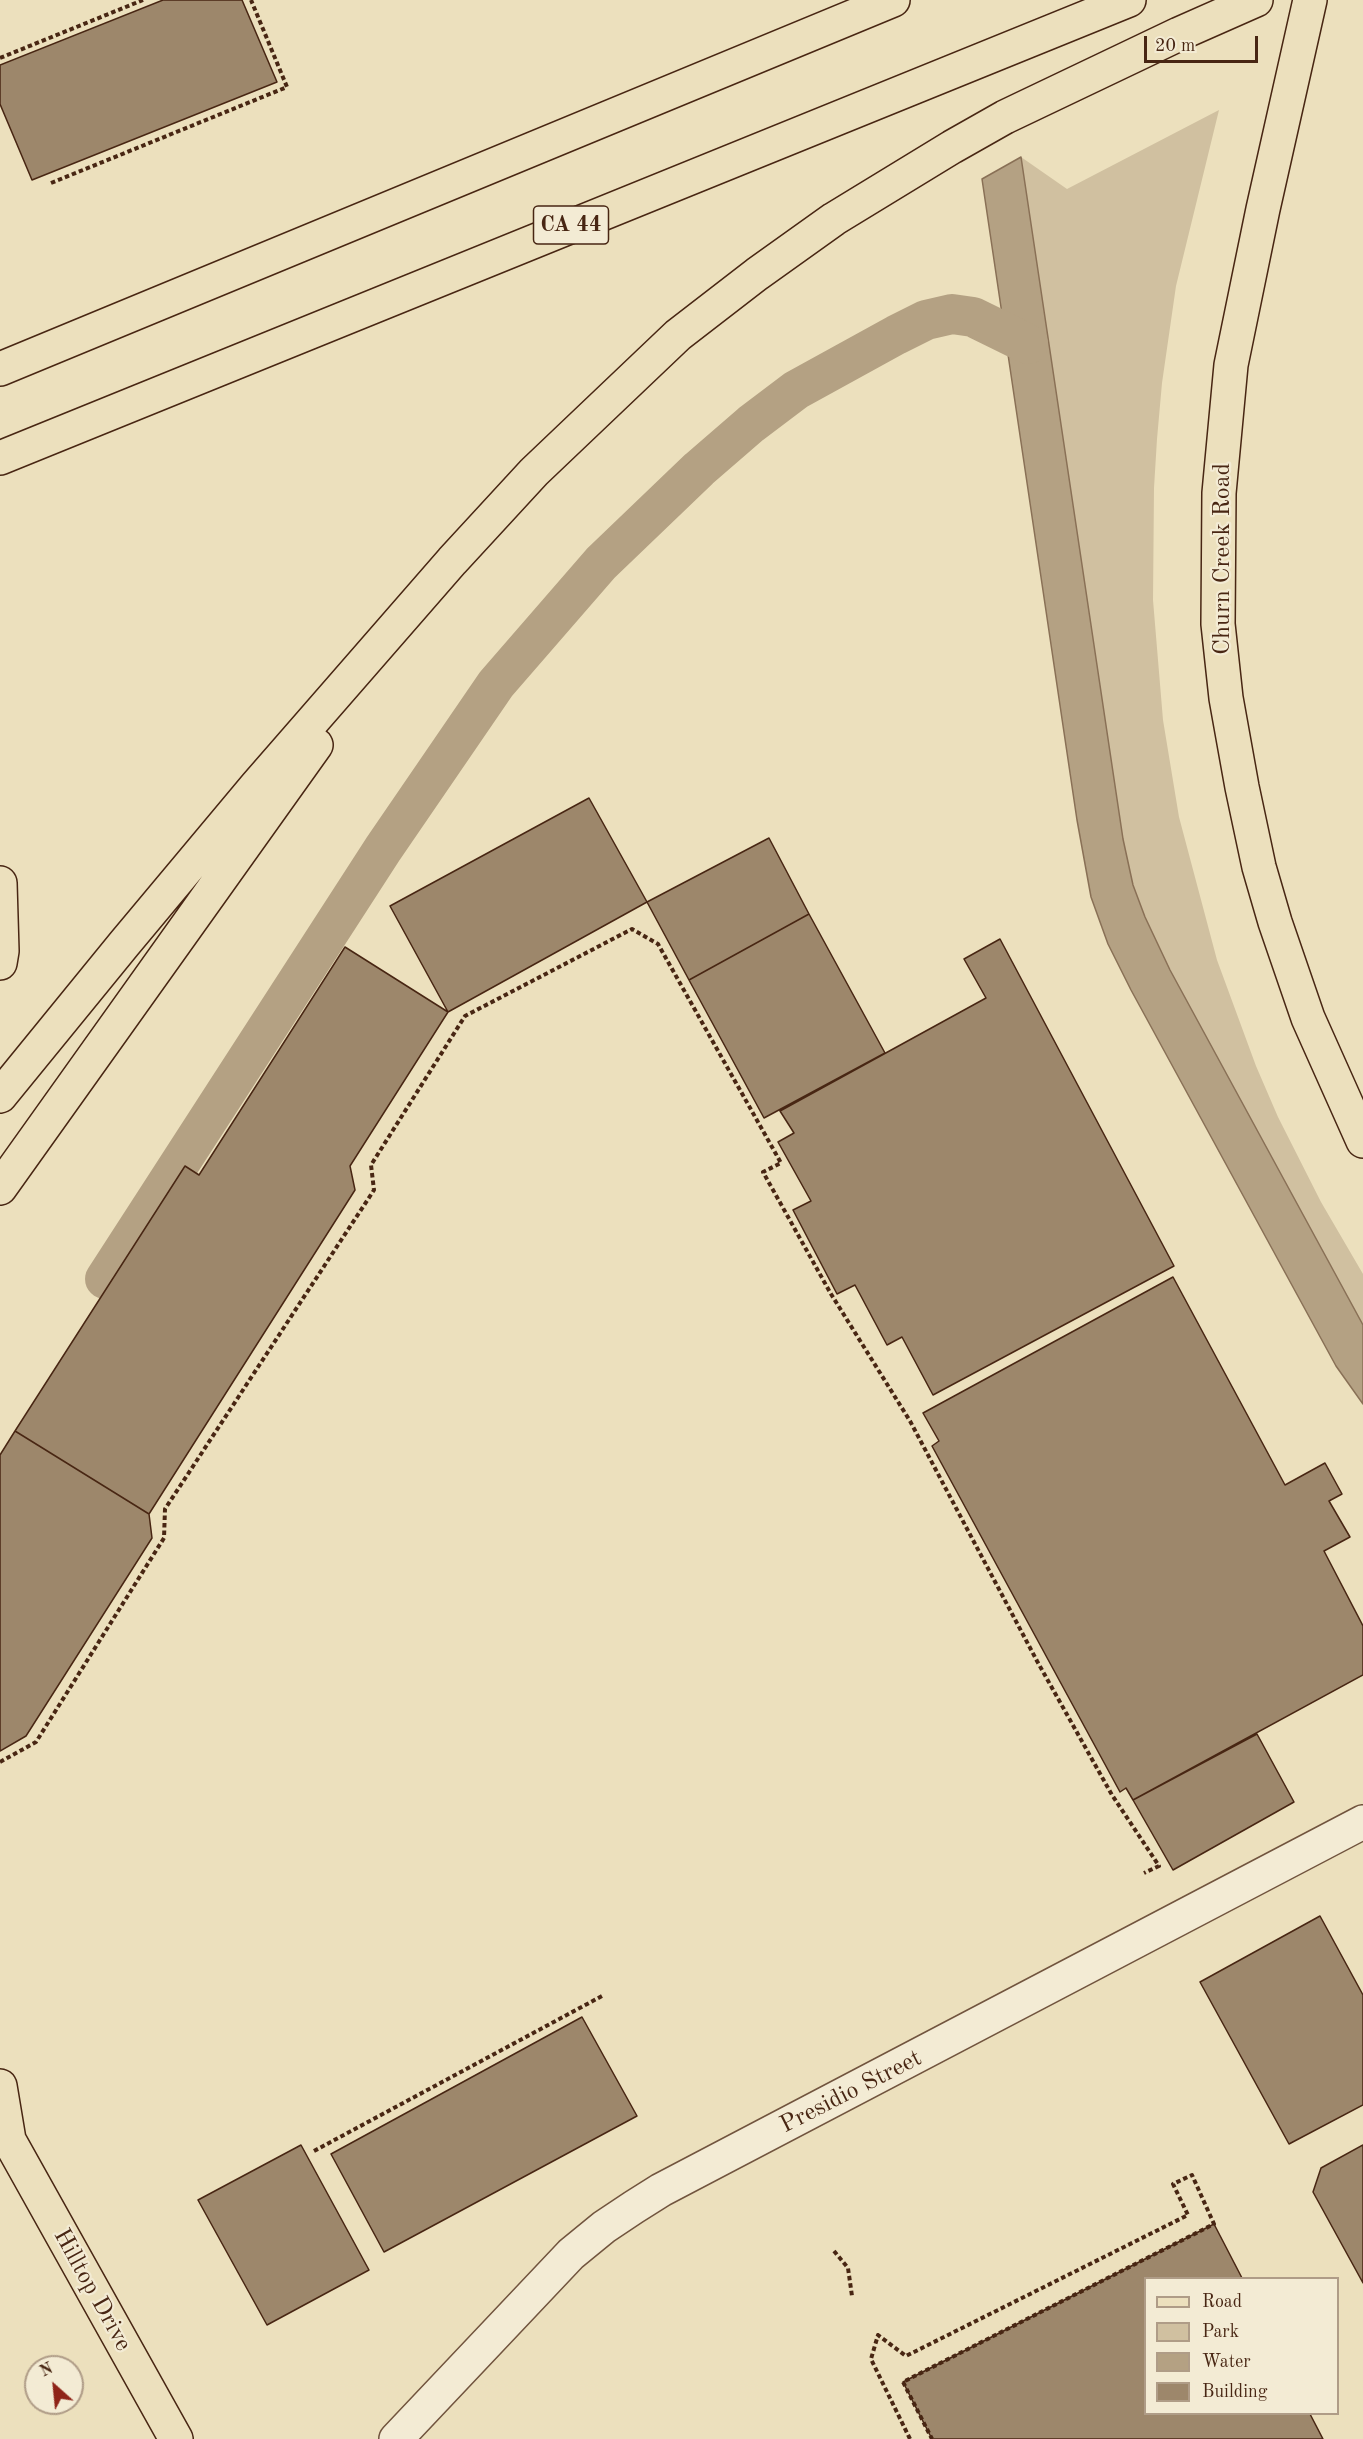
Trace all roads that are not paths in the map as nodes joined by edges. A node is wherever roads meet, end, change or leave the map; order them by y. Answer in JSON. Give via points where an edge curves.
{"nodes":[{"id":1,"x":893,"y":0,"type":"edge"},
{"id":2,"x":1129,"y":0,"type":"edge"},
{"id":3,"x":1256,"y":0,"type":"edge"},
{"id":4,"x":1310,"y":0,"type":"edge"},
{"id":5,"x":0,"y":369,"type":"edge"},
{"id":6,"x":0,"y":458,"type":"edge"},
{"id":7,"x":423,"y":595,"type":"junction"},
{"id":8,"x":0,"y":883,"type":"edge"},
{"id":9,"x":0,"y":963,"type":"edge"},
{"id":10,"x":0,"y":1096,"type":"edge"},
{"id":11,"x":1363,"y":1141,"type":"edge"},
{"id":12,"x":0,"y":1188,"type":"edge"},
{"id":13,"x":1363,"y":1822,"type":"edge"},
{"id":14,"x":0,"y":2086,"type":"edge"},
{"id":15,"x":4,"y":2137,"type":"edge"},
{"id":16,"x":176,"y":2439,"type":"edge"},
{"id":17,"x":396,"y":2439,"type":"edge"}],
"edges":[{"from":1,"to":5,"type":"main road"},
{"from":2,"to":6,"type":"main road","number":"CA 44"},
{"from":3,"to":7,"type":"main road","via":[[1005,117],[834,219],[757,273],[678,335],[609,398],[534,472]]},
{"from":4,"to":11,"type":"main road","name":"Churn Creek Road","via":[[1231,365],[1219,493],[1218,624],[1226,698],[1259,867],[1308,1018]]},
{"from":7,"to":10,"type":"main road","via":[[242,803]]},
{"from":7,"to":12,"type":"main road"},
{"from":8,"to":9,"type":"main road"},
{"from":13,"to":17,"type":"street","name":"Presidio Street","via":[[634,2207],[571,2254]]},
{"from":14,"to":15,"type":"main road","name":"Hilltop Drive"},
{"from":15,"to":16,"type":"main road","name":"Hilltop Drive"}]}
